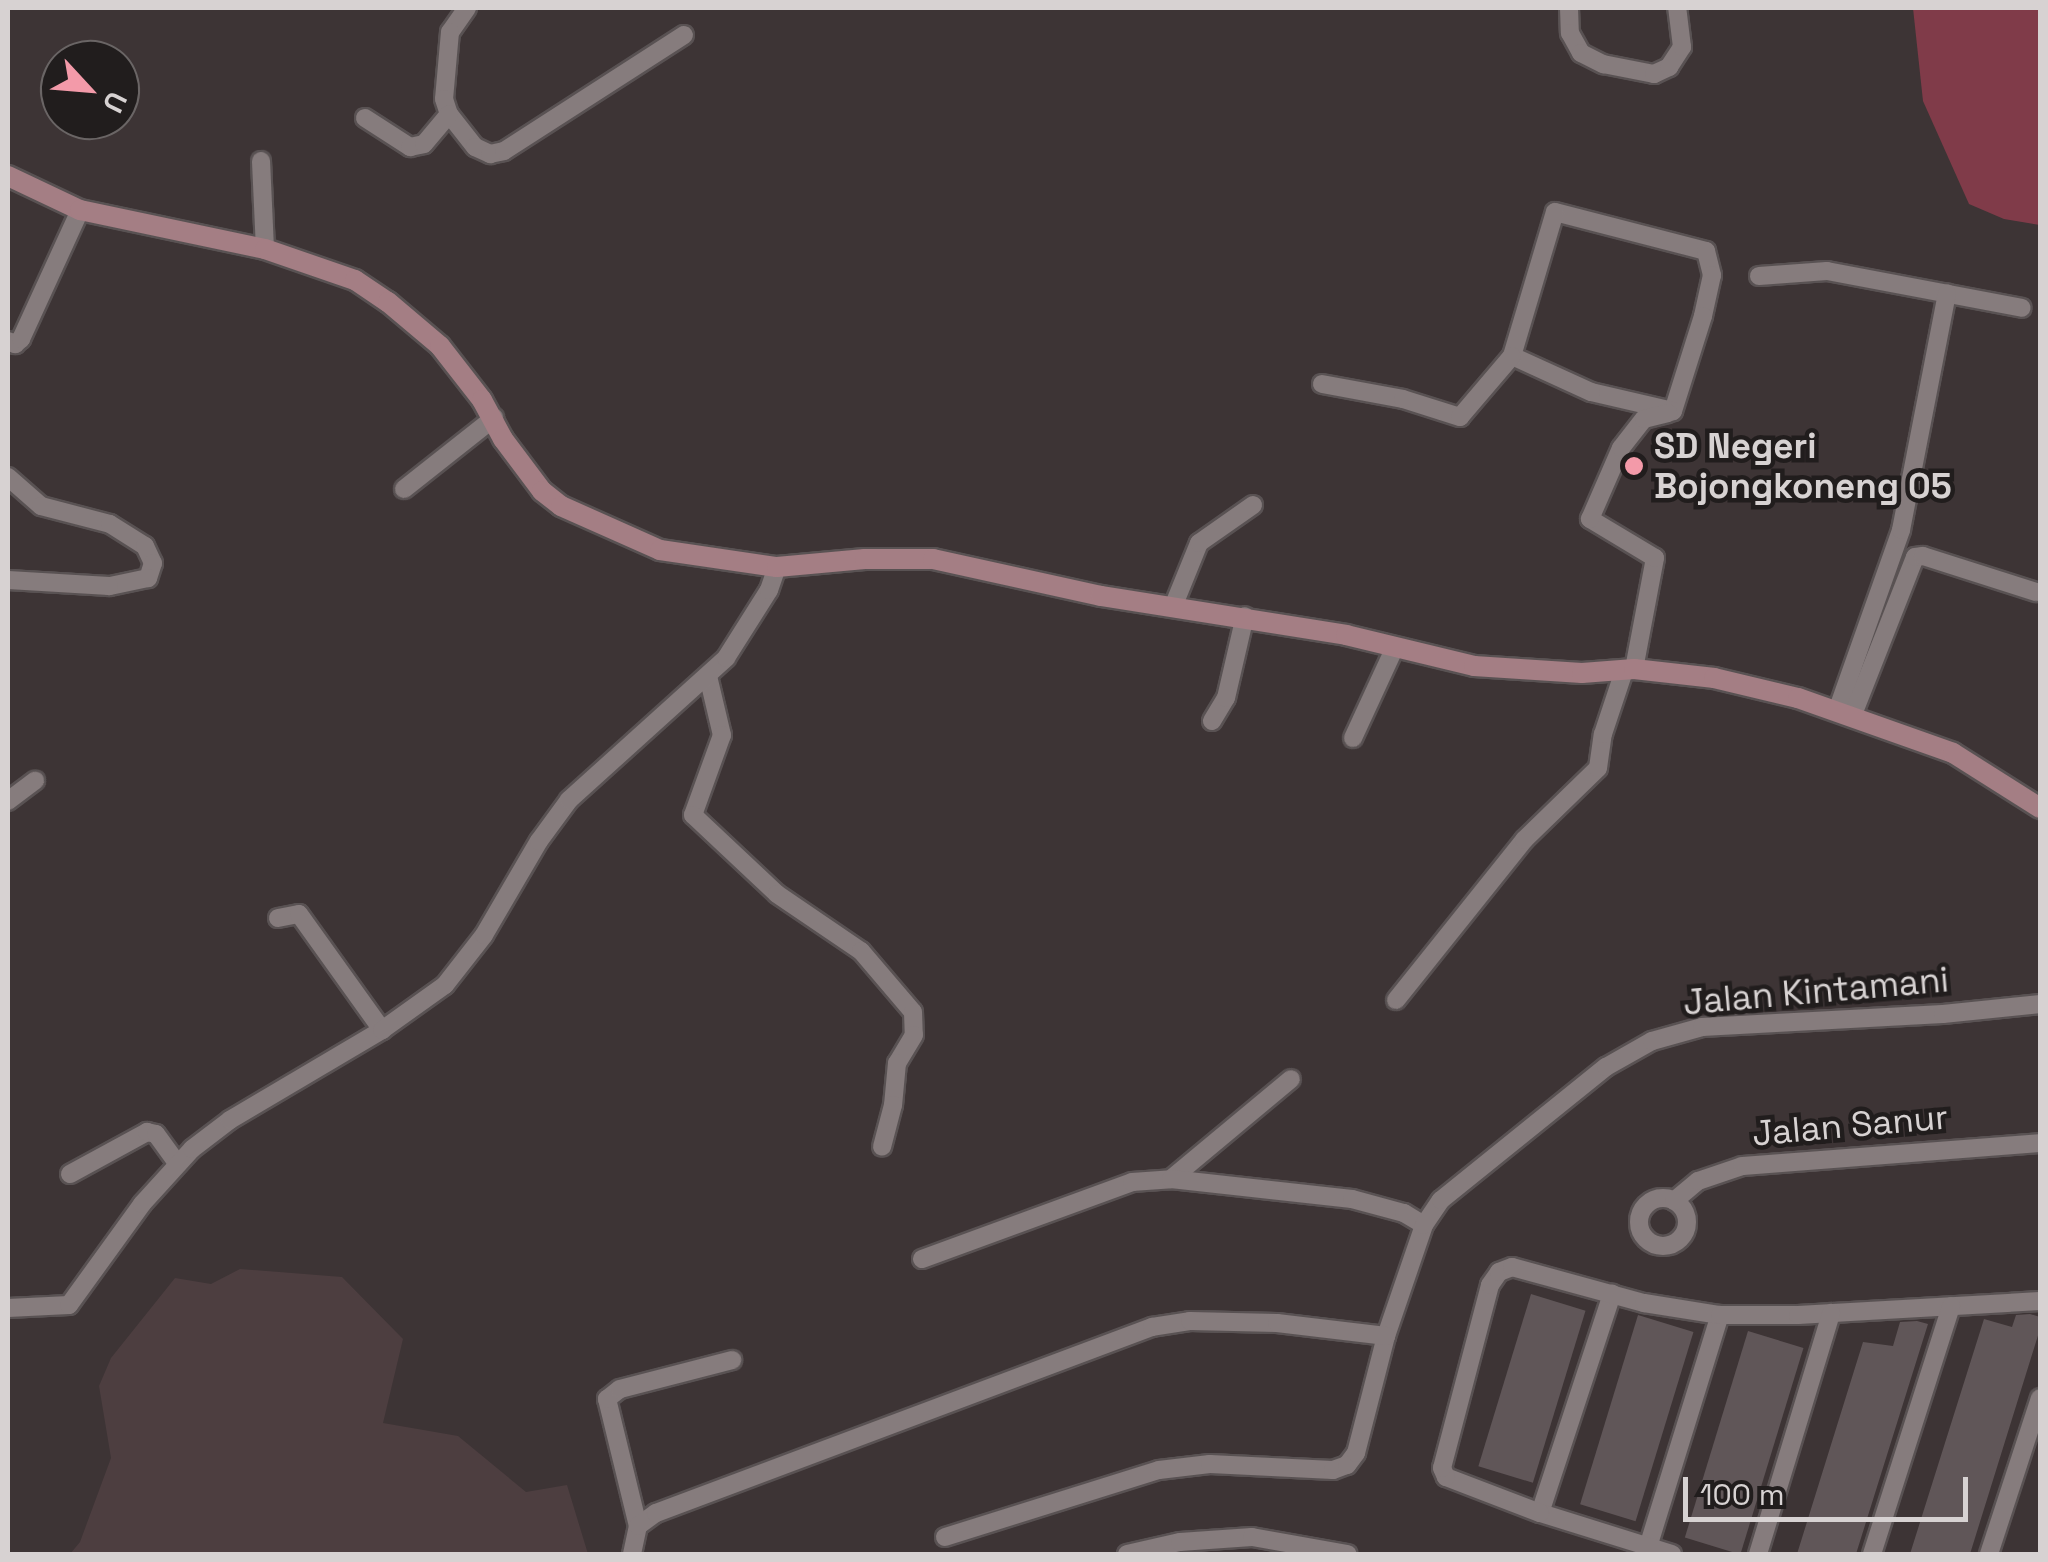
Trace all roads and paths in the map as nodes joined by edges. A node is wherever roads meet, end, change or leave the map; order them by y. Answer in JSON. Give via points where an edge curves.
{"nodes":[{"id":1,"x":465,"y":8,"type":"edge"},
{"id":2,"x":1569,"y":8,"type":"edge"},
{"id":3,"x":1677,"y":8,"type":"edge"},
{"id":4,"x":684,"y":35,"type":"dead end"},
{"id":5,"x":450,"y":114,"type":"junction"},
{"id":6,"x":365,"y":118,"type":"dead end"},
{"id":7,"x":261,"y":161,"type":"dead end"},
{"id":8,"x":8,"y":176,"type":"edge"},
{"id":9,"x":80,"y":210,"type":"junction"},
{"id":10,"x":265,"y":249,"type":"junction"},
{"id":11,"x":1758,"y":276,"type":"dead end"},
{"id":12,"x":1947,"y":294,"type":"junction"},
{"id":13,"x":2022,"y":308,"type":"dead end"},
{"id":14,"x":8,"y":341,"type":"edge"},
{"id":15,"x":1512,"y":356,"type":"junction"},
{"id":16,"x":1322,"y":384,"type":"dead end"},
{"id":17,"x":1673,"y":412,"type":"junction"},
{"id":18,"x":494,"y":418,"type":"junction"},
{"id":19,"x":8,"y":477,"type":"edge"},
{"id":20,"x":404,"y":489,"type":"dead end"},
{"id":21,"x":1253,"y":506,"type":"dead end"},
{"id":22,"x":777,"y":567,"type":"junction"},
{"id":23,"x":8,"y":580,"type":"edge"},
{"id":24,"x":2036,"y":592,"type":"dead end"},
{"id":25,"x":1173,"y":607,"type":"junction"},
{"id":26,"x":1246,"y":616,"type":"junction"},
{"id":27,"x":1395,"y":647,"type":"junction"},
{"id":28,"x":1629,"y":670,"type":"junction"},
{"id":29,"x":708,"y":676,"type":"junction"},
{"id":30,"x":1844,"y":714,"type":"junction"},
{"id":31,"x":1212,"y":721,"type":"dead end"},
{"id":32,"x":1353,"y":738,"type":"dead end"},
{"id":33,"x":34,"y":781,"type":"dead end"},
{"id":34,"x":8,"y":801,"type":"edge"},
{"id":35,"x":2040,"y":808,"type":"edge"},
{"id":36,"x":278,"y":918,"type":"dead end"},
{"id":37,"x":1396,"y":1000,"type":"dead end"},
{"id":38,"x":2040,"y":1004,"type":"edge"},
{"id":39,"x":382,"y":1030,"type":"junction"},
{"id":40,"x":1290,"y":1079,"type":"dead end"},
{"id":41,"x":2040,"y":1143,"type":"edge"},
{"id":42,"x":882,"y":1146,"type":"dead end"},
{"id":43,"x":178,"y":1164,"type":"junction"},
{"id":44,"x":70,"y":1174,"type":"dead end"},
{"id":45,"x":1170,"y":1179,"type":"junction"},
{"id":46,"x":1674,"y":1201,"type":"dead end"},
{"id":47,"x":1424,"y":1225,"type":"junction"},
{"id":48,"x":922,"y":1258,"type":"dead end"},
{"id":49,"x":1612,"y":1294,"type":"junction"},
{"id":50,"x":2040,"y":1301,"type":"edge"},
{"id":51,"x":1950,"y":1306,"type":"junction"},
{"id":52,"x":8,"y":1308,"type":"edge"},
{"id":53,"x":1831,"y":1313,"type":"junction"},
{"id":54,"x":1720,"y":1315,"type":"junction"},
{"id":55,"x":1386,"y":1336,"type":"junction"},
{"id":56,"x":732,"y":1360,"type":"dead end"},
{"id":57,"x":2040,"y":1398,"type":"edge"},
{"id":58,"x":1540,"y":1513,"type":"junction"},
{"id":59,"x":638,"y":1526,"type":"junction"},
{"id":60,"x":945,"y":1537,"type":"dead end"},
{"id":61,"x":1648,"y":1547,"type":"junction"},
{"id":62,"x":632,"y":1554,"type":"edge"},
{"id":63,"x":1127,"y":1554,"type":"edge"},
{"id":64,"x":1347,"y":1554,"type":"edge"},
{"id":65,"x":1672,"y":1554,"type":"edge"},
{"id":66,"x":1758,"y":1554,"type":"edge"},
{"id":67,"x":1872,"y":1554,"type":"edge"},
{"id":68,"x":1990,"y":1554,"type":"edge"}],
"edges":[{"from":1,"to":5,"type":"street","via":[[450,32],[444,100]]},
{"from":2,"to":3,"type":"street","via":[[1570,33],[1581,52],[1603,64],[1654,74],[1669,67],[1682,47]]},
{"from":4,"to":5,"type":"street","via":[[504,151],[476,147]]},
{"from":5,"to":6,"type":"street","via":[[424,144],[410,148]]},
{"from":7,"to":10,"type":"street"},
{"from":8,"to":9,"type":"street"},
{"from":9,"to":10,"type":"street"},
{"from":9,"to":14,"type":"street","via":[[21,340]]},
{"from":10,"to":18,"type":"street","via":[[355,280],[388,302],[440,346]]},
{"from":11,"to":12,"type":"street","via":[[1826,271]]},
{"from":12,"to":13,"type":"street"},
{"from":12,"to":30,"type":"street","via":[[1901,530]]},
{"from":15,"to":16,"type":"street","via":[[1460,417]]},
{"from":15,"to":17,"type":"street","via":[[1591,392]]},
{"from":15,"to":17,"type":"street","via":[[1555,212],[1700,247],[1712,274]]},
{"from":17,"to":28,"type":"street","via":[[1644,419],[1621,448],[1590,519],[1655,558]]},
{"from":18,"to":20,"type":"street"},
{"from":18,"to":22,"type":"street","via":[[520,464],[561,506],[660,550]]},
{"from":19,"to":23,"type":"street","via":[[41,506],[110,524],[145,546],[152,563],[148,578],[109,586]]},
{"from":21,"to":25,"type":"street","via":[[1193,550]]},
{"from":22,"to":25,"type":"street","via":[[933,559]]},
{"from":22,"to":29,"type":"street","via":[[737,643]]},
{"from":24,"to":30,"type":"street","via":[[1915,557]]},
{"from":25,"to":26,"type":"street"},
{"from":26,"to":27,"type":"street"},
{"from":26,"to":31,"type":"street","via":[[1226,698]]},
{"from":27,"to":28,"type":"street","via":[[1507,670]]},
{"from":27,"to":32,"type":"street"},
{"from":28,"to":30,"type":"street","via":[[1766,688]]},
{"from":28,"to":37,"type":"street","via":[[1602,734],[1598,768],[1524,840]]},
{"from":29,"to":39,"type":"street","via":[[569,800],[466,963]]},
{"from":29,"to":42,"type":"street","via":[[722,735],[694,815],[776,894],[861,951],[913,1012],[914,1035],[897,1063]]},
{"from":30,"to":35,"type":"street","via":[[1953,753]]},
{"from":33,"to":34,"type":"street"},
{"from":36,"to":39,"type":"street","via":[[300,914]]},
{"from":38,"to":47,"type":"street","name":"Jalan Kintamani","via":[[1702,1027],[1652,1042],[1606,1067],[1470,1172]]},
{"from":39,"to":43,"type":"street","via":[[230,1120]]},
{"from":40,"to":45,"type":"street"},
{"from":41,"to":46,"type":"street","name":"Jalan Sanur","via":[[1742,1166],[1698,1181]]},
{"from":43,"to":44,"type":"street","via":[[156,1134],[147,1132]]},
{"from":43,"to":52,"type":"street","via":[[69,1304]]},
{"from":45,"to":47,"type":"street","via":[[1352,1199]]},
{"from":45,"to":48,"type":"street","via":[[1132,1182]]},
{"from":47,"to":55,"type":"street","name":"Jalan Kintamani"},
{"from":49,"to":54,"type":"street"},
{"from":49,"to":58,"type":"street"},
{"from":49,"to":58,"type":"street","via":[[1512,1268],[1490,1285],[1442,1468],[1456,1483]]},
{"from":50,"to":51,"type":"street"},
{"from":51,"to":53,"type":"street"},
{"from":51,"to":67,"type":"street"},
{"from":53,"to":54,"type":"street"},
{"from":53,"to":66,"type":"street"},
{"from":54,"to":61,"type":"street"},
{"from":55,"to":59,"type":"street","via":[[1277,1323],[1152,1327],[704,1493]]},
{"from":55,"to":60,"type":"street","name":"Jalan Kintamani","via":[[1356,1453],[1346,1465],[1158,1470]]},
{"from":56,"to":59,"type":"street","via":[[620,1388],[607,1399]]},
{"from":57,"to":68,"type":"street"},
{"from":58,"to":61,"type":"street"},
{"from":59,"to":62,"type":"street"},
{"from":61,"to":65,"type":"street"},
{"from":63,"to":64,"type":"street","via":[[1237,1537]]}]}
